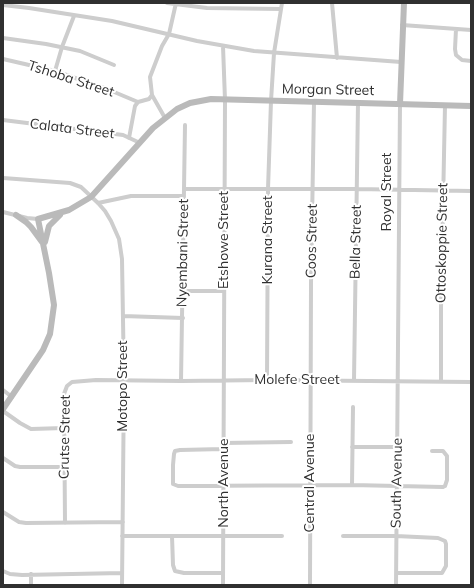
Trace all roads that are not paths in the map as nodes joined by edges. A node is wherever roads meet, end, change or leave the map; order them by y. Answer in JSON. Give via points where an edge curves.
{"nodes":[{"id":1,"x":167,"y":3,"type":"edge"},
{"id":2,"x":282,"y":3,"type":"edge"},
{"id":3,"x":332,"y":3,"type":"edge"},
{"id":4,"x":404,"y":3,"type":"edge"},
{"id":5,"x":176,"y":4,"type":"edge"},
{"id":6,"x":3,"y":5,"type":"edge"},
{"id":7,"x":281,"y":9,"type":"junction"},
{"id":8,"x":74,"y":16,"type":"junction"},
{"id":9,"x":402,"y":25,"type":"junction"},
{"id":10,"x":456,"y":29,"type":"junction"},
{"id":11,"x":471,"y":30,"type":"edge"},
{"id":12,"x":169,"y":34,"type":"junction"},
{"id":13,"x":3,"y":38,"type":"edge"},
{"id":14,"x":224,"y":46,"type":"junction"},
{"id":15,"x":62,"y":47,"type":"junction"},
{"id":16,"x":274,"y":53,"type":"junction"},
{"id":17,"x":337,"y":58,"type":"junction"},
{"id":18,"x":3,"y":59,"type":"edge"},
{"id":19,"x":471,"y":61,"type":"edge"},
{"id":20,"x":401,"y":62,"type":"junction"},
{"id":21,"x":114,"y":65,"type":"dead end"},
{"id":22,"x":55,"y":71,"type":"junction"},
{"id":23,"x":152,"y":95,"type":"junction"},
{"id":24,"x":225,"y":100,"type":"junction"},
{"id":25,"x":271,"y":101,"type":"junction"},
{"id":26,"x":138,"y":102,"type":"junction"},
{"id":27,"x":314,"y":102,"type":"junction"},
{"id":28,"x":358,"y":103,"type":"junction"},
{"id":29,"x":400,"y":104,"type":"junction"},
{"id":30,"x":445,"y":105,"type":"junction"},
{"id":31,"x":471,"y":106,"type":"edge"},
{"id":32,"x":165,"y":118,"type":"junction"},
{"id":33,"x":3,"y":120,"type":"edge"},
{"id":34,"x":185,"y":125,"type":"dead end"},
{"id":35,"x":129,"y":138,"type":"junction"},
{"id":36,"x":140,"y":143,"type":"junction"},
{"id":37,"x":3,"y":178,"type":"edge"},
{"id":38,"x":224,"y":188,"type":"junction"},
{"id":39,"x":184,"y":189,"type":"junction"},
{"id":40,"x":268,"y":189,"type":"junction"},
{"id":41,"x":313,"y":189,"type":"junction"},
{"id":42,"x":357,"y":189,"type":"junction"},
{"id":43,"x":399,"y":189,"type":"junction"},
{"id":44,"x":444,"y":190,"type":"junction"},
{"id":45,"x":471,"y":191,"type":"edge"},
{"id":46,"x":91,"y":196,"type":"junction"},
{"id":47,"x":184,"y":196,"type":"junction"},
{"id":48,"x":98,"y":203,"type":"junction"},
{"id":49,"x":3,"y":212,"type":"edge"},
{"id":50,"x":63,"y":212,"type":"junction"},
{"id":51,"x":16,"y":215,"type":"junction"},
{"id":52,"x":38,"y":219,"type":"junction"},
{"id":53,"x":44,"y":246,"type":"junction"},
{"id":54,"x":224,"y":291,"type":"junction"},
{"id":55,"x":183,"y":292,"type":"junction"},
{"id":56,"x":123,"y":316,"type":"junction"},
{"id":57,"x":183,"y":318,"type":"junction"},
{"id":58,"x":124,"y":380,"type":"junction"},
{"id":59,"x":267,"y":380,"type":"junction"},
{"id":60,"x":311,"y":380,"type":"junction"},
{"id":61,"x":354,"y":380,"type":"junction"},
{"id":62,"x":181,"y":381,"type":"junction"},
{"id":63,"x":224,"y":381,"type":"junction"},
{"id":64,"x":398,"y":381,"type":"junction"},
{"id":65,"x":441,"y":382,"type":"junction"},
{"id":66,"x":471,"y":382,"type":"edge"},
{"id":67,"x":3,"y":390,"type":"edge"},
{"id":68,"x":12,"y":397,"type":"junction"},
{"id":69,"x":353,"y":407,"type":"dead end"},
{"id":70,"x":3,"y":410,"type":"edge"},
{"id":71,"x":64,"y":428,"type":"junction"},
{"id":72,"x":291,"y":442,"type":"dead end"},
{"id":73,"x":224,"y":443,"type":"junction"},
{"id":74,"x":352,"y":447,"type":"junction"},
{"id":75,"x":397,"y":447,"type":"junction"},
{"id":76,"x":223,"y":449,"type":"junction"},
{"id":77,"x":432,"y":451,"type":"dead end"},
{"id":78,"x":3,"y":458,"type":"edge"},
{"id":79,"x":64,"y":467,"type":"junction"},
{"id":80,"x":224,"y":485,"type":"junction"},
{"id":81,"x":352,"y":485,"type":"junction"},
{"id":82,"x":310,"y":486,"type":"junction"},
{"id":83,"x":397,"y":486,"type":"junction"},
{"id":84,"x":3,"y":512,"type":"edge"},
{"id":85,"x":122,"y":522,"type":"junction"},
{"id":86,"x":65,"y":523,"type":"junction"},
{"id":87,"x":224,"y":535,"type":"junction"},
{"id":88,"x":122,"y":536,"type":"junction"},
{"id":89,"x":172,"y":536,"type":"junction"},
{"id":90,"x":282,"y":536,"type":"dead end"},
{"id":91,"x":343,"y":536,"type":"dead end"},
{"id":92,"x":396,"y":536,"type":"junction"},
{"id":93,"x":3,"y":571,"type":"edge"},
{"id":94,"x":122,"y":573,"type":"junction"},
{"id":95,"x":223,"y":573,"type":"junction"},
{"id":96,"x":397,"y":573,"type":"junction"},
{"id":97,"x":31,"y":574,"type":"junction"},
{"id":98,"x":31,"y":585,"type":"edge"},
{"id":99,"x":122,"y":585,"type":"edge"},
{"id":100,"x":223,"y":585,"type":"edge"},
{"id":101,"x":310,"y":585,"type":"edge"},
{"id":102,"x":396,"y":585,"type":"edge"}],
"edges":[{"from":1,"to":5,"type":"street"},
{"from":2,"to":7,"type":"street","name":"Kurana Street"},
{"from":3,"to":17,"type":"street"},
{"from":4,"to":9,"type":"street","name":"Royal Street"},
{"from":5,"to":7,"type":"street","via":[[207,8]]},
{"from":5,"to":12,"type":"street"},
{"from":6,"to":8,"type":"street"},
{"from":7,"to":16,"type":"street","name":"Kurana Street"},
{"from":8,"to":12,"type":"street","via":[[118,22]]},
{"from":8,"to":15,"type":"street"},
{"from":9,"to":10,"type":"street"},
{"from":9,"to":20,"type":"street","name":"Royal Street"},
{"from":10,"to":11,"type":"street"},
{"from":10,"to":19,"type":"street","via":[[456,55],[462,60]]},
{"from":12,"to":14,"type":"street"},
{"from":12,"to":23,"type":"street","via":[[150,75]]},
{"from":13,"to":15,"type":"street"},
{"from":14,"to":16,"type":"street"},
{"from":14,"to":24,"type":"street","name":"Etshowe Street"},
{"from":15,"to":21,"type":"street","via":[[80,51]]},
{"from":15,"to":22,"type":"street"},
{"from":16,"to":17,"type":"street"},
{"from":16,"to":25,"type":"street","name":"Kurana Street"},
{"from":17,"to":20,"type":"street"},
{"from":18,"to":22,"type":"street","name":"Tshoba Street"},
{"from":20,"to":29,"type":"street","name":"Royal Street"},
{"from":22,"to":26,"type":"street","name":"Tshoba Street"},
{"from":23,"to":26,"type":"street","via":[[149,99]]},
{"from":23,"to":32,"type":"street"},
{"from":24,"to":25,"type":"street","name":"Morgan Street"},
{"from":24,"to":32,"type":"street","name":"Morgan Street","via":[[185,104]]},
{"from":24,"to":38,"type":"street","name":"Etshowe Street"},
{"from":25,"to":27,"type":"street","name":"Morgan Street"},
{"from":25,"to":40,"type":"street","name":"Kurana Street"},
{"from":26,"to":35,"type":"street","via":[[133,111]]},
{"from":27,"to":28,"type":"street","name":"Morgan Street"},
{"from":27,"to":41,"type":"street","name":"Coos Street"},
{"from":28,"to":29,"type":"street","name":"Morgan Street"},
{"from":28,"to":42,"type":"street","name":"Bella Street"},
{"from":29,"to":30,"type":"street","name":"Morgan Street"},
{"from":29,"to":43,"type":"street","name":"Royal Street"},
{"from":30,"to":31,"type":"street","name":"Morgan Street"},
{"from":30,"to":44,"type":"street","name":"Ottoskoppie Street"},
{"from":32,"to":36,"type":"street"},
{"from":33,"to":35,"type":"street","name":"Calata Street","via":[[99,131]]},
{"from":34,"to":39,"type":"street","name":"Nyembani Street"},
{"from":35,"to":36,"type":"street","name":"Calata Street"},
{"from":36,"to":46,"type":"street"},
{"from":37,"to":46,"type":"street","name":"Motopo Street","via":[[77,185]]},
{"from":38,"to":39,"type":"street"},
{"from":38,"to":40,"type":"street"},
{"from":38,"to":54,"type":"street","name":"Etshowe Street"},
{"from":39,"to":47,"type":"street","name":"Nyembani Street"},
{"from":40,"to":41,"type":"street"},
{"from":40,"to":59,"type":"street","name":"Kurana Street"},
{"from":41,"to":42,"type":"street"},
{"from":41,"to":60,"type":"street","name":"Coos Street","via":[[310,283]]},
{"from":42,"to":43,"type":"street"},
{"from":42,"to":61,"type":"street","name":"Bella Street"},
{"from":43,"to":44,"type":"street"},
{"from":43,"to":64,"type":"street","name":"Royal Street"},
{"from":44,"to":45,"type":"street"},
{"from":44,"to":65,"type":"street","name":"Ottoskoppie Street"},
{"from":46,"to":48,"type":"street","name":"Motopo Street"},
{"from":46,"to":50,"type":"street"},
{"from":47,"to":48,"type":"street","via":[[131,196]]},
{"from":47,"to":55,"type":"street","name":"Nyembani Street"},
{"from":48,"to":56,"type":"street","name":"Motopo Street","via":[[111,221],[120,244]]},
{"from":49,"to":51,"type":"street"},
{"from":50,"to":52,"type":"street"},
{"from":50,"to":53,"type":"street","via":[[49,226]]},
{"from":51,"to":52,"type":"street"},
{"from":51,"to":53,"type":"street","via":[[31,227]]},
{"from":52,"to":53,"type":"street"},
{"from":53,"to":68,"type":"street","via":[[54,305],[50,334],[43,350]]},
{"from":54,"to":55,"type":"street"},
{"from":54,"to":63,"type":"street","name":"Etshowe Street"},
{"from":55,"to":57,"type":"street","name":"Nyembani Street"},
{"from":56,"to":57,"type":"street"},
{"from":56,"to":58,"type":"street","name":"Motopo Street"},
{"from":57,"to":62,"type":"street","name":"Nyembani Street"},
{"from":58,"to":62,"type":"street","name":"Molefe Street"},
{"from":58,"to":71,"type":"street","name":"Crutse Street","via":[[70,383],[64,394]]},
{"from":58,"to":85,"type":"street","name":"Motopo Street"},
{"from":59,"to":60,"type":"street","name":"Molefe Street"},
{"from":59,"to":63,"type":"street","name":"Molefe Street"},
{"from":60,"to":61,"type":"street","name":"Molefe Street"},
{"from":60,"to":82,"type":"street","name":"Central Avenue"},
{"from":61,"to":64,"type":"street","name":"Molefe Street"},
{"from":62,"to":63,"type":"street","name":"Molefe Street"},
{"from":63,"to":73,"type":"street","name":"North Avenue"},
{"from":64,"to":65,"type":"street","name":"Molefe Street"},
{"from":64,"to":75,"type":"street","name":"South Avenue"},
{"from":65,"to":66,"type":"street","name":"Molefe Street"},
{"from":67,"to":68,"type":"street"},
{"from":68,"to":70,"type":"street"},
{"from":69,"to":74,"type":"street"},
{"from":70,"to":71,"type":"street","via":[[31,429]]},
{"from":71,"to":79,"type":"street","name":"Crutse Street"},
{"from":72,"to":73,"type":"street"},
{"from":73,"to":76,"type":"street","name":"North Avenue"},
{"from":74,"to":75,"type":"street"},
{"from":74,"to":81,"type":"street"},
{"from":75,"to":83,"type":"street","name":"South Avenue"},
{"from":76,"to":80,"type":"street","name":"North Avenue"},
{"from":76,"to":80,"type":"street","via":[[176,451],[172,482],[178,486]]},
{"from":77,"to":83,"type":"street","via":[[443,451],[447,454],[445,486]]},
{"from":78,"to":79,"type":"street","via":[[20,468]]},
{"from":79,"to":86,"type":"street","name":"Crutse Street"},
{"from":80,"to":82,"type":"street"},
{"from":80,"to":87,"type":"street","name":"North Avenue"},
{"from":81,"to":82,"type":"street"},
{"from":81,"to":83,"type":"street"},
{"from":82,"to":101,"type":"street","name":"Central Avenue"},
{"from":83,"to":92,"type":"street","name":"South Avenue"},
{"from":84,"to":86,"type":"street","via":[[19,522]]},
{"from":85,"to":86,"type":"street"},
{"from":85,"to":88,"type":"street","name":"Motopo Street"},
{"from":87,"to":89,"type":"street"},
{"from":87,"to":90,"type":"street"},
{"from":87,"to":95,"type":"street","name":"North Avenue"},
{"from":88,"to":89,"type":"street"},
{"from":88,"to":94,"type":"street","name":"Motopo Street"},
{"from":89,"to":95,"type":"street","via":[[175,571]]},
{"from":91,"to":92,"type":"street"},
{"from":92,"to":96,"type":"street","name":"South Avenue"},
{"from":92,"to":96,"type":"street","via":[[438,538],[446,544],[446,566],[442,573]]},
{"from":93,"to":97,"type":"street","via":[[16,575]]},
{"from":94,"to":97,"type":"street"},
{"from":94,"to":99,"type":"street","name":"Motopo Street"},
{"from":95,"to":100,"type":"street","name":"North Avenue"},
{"from":96,"to":102,"type":"street","name":"South Avenue"},
{"from":97,"to":98,"type":"street"}]}
